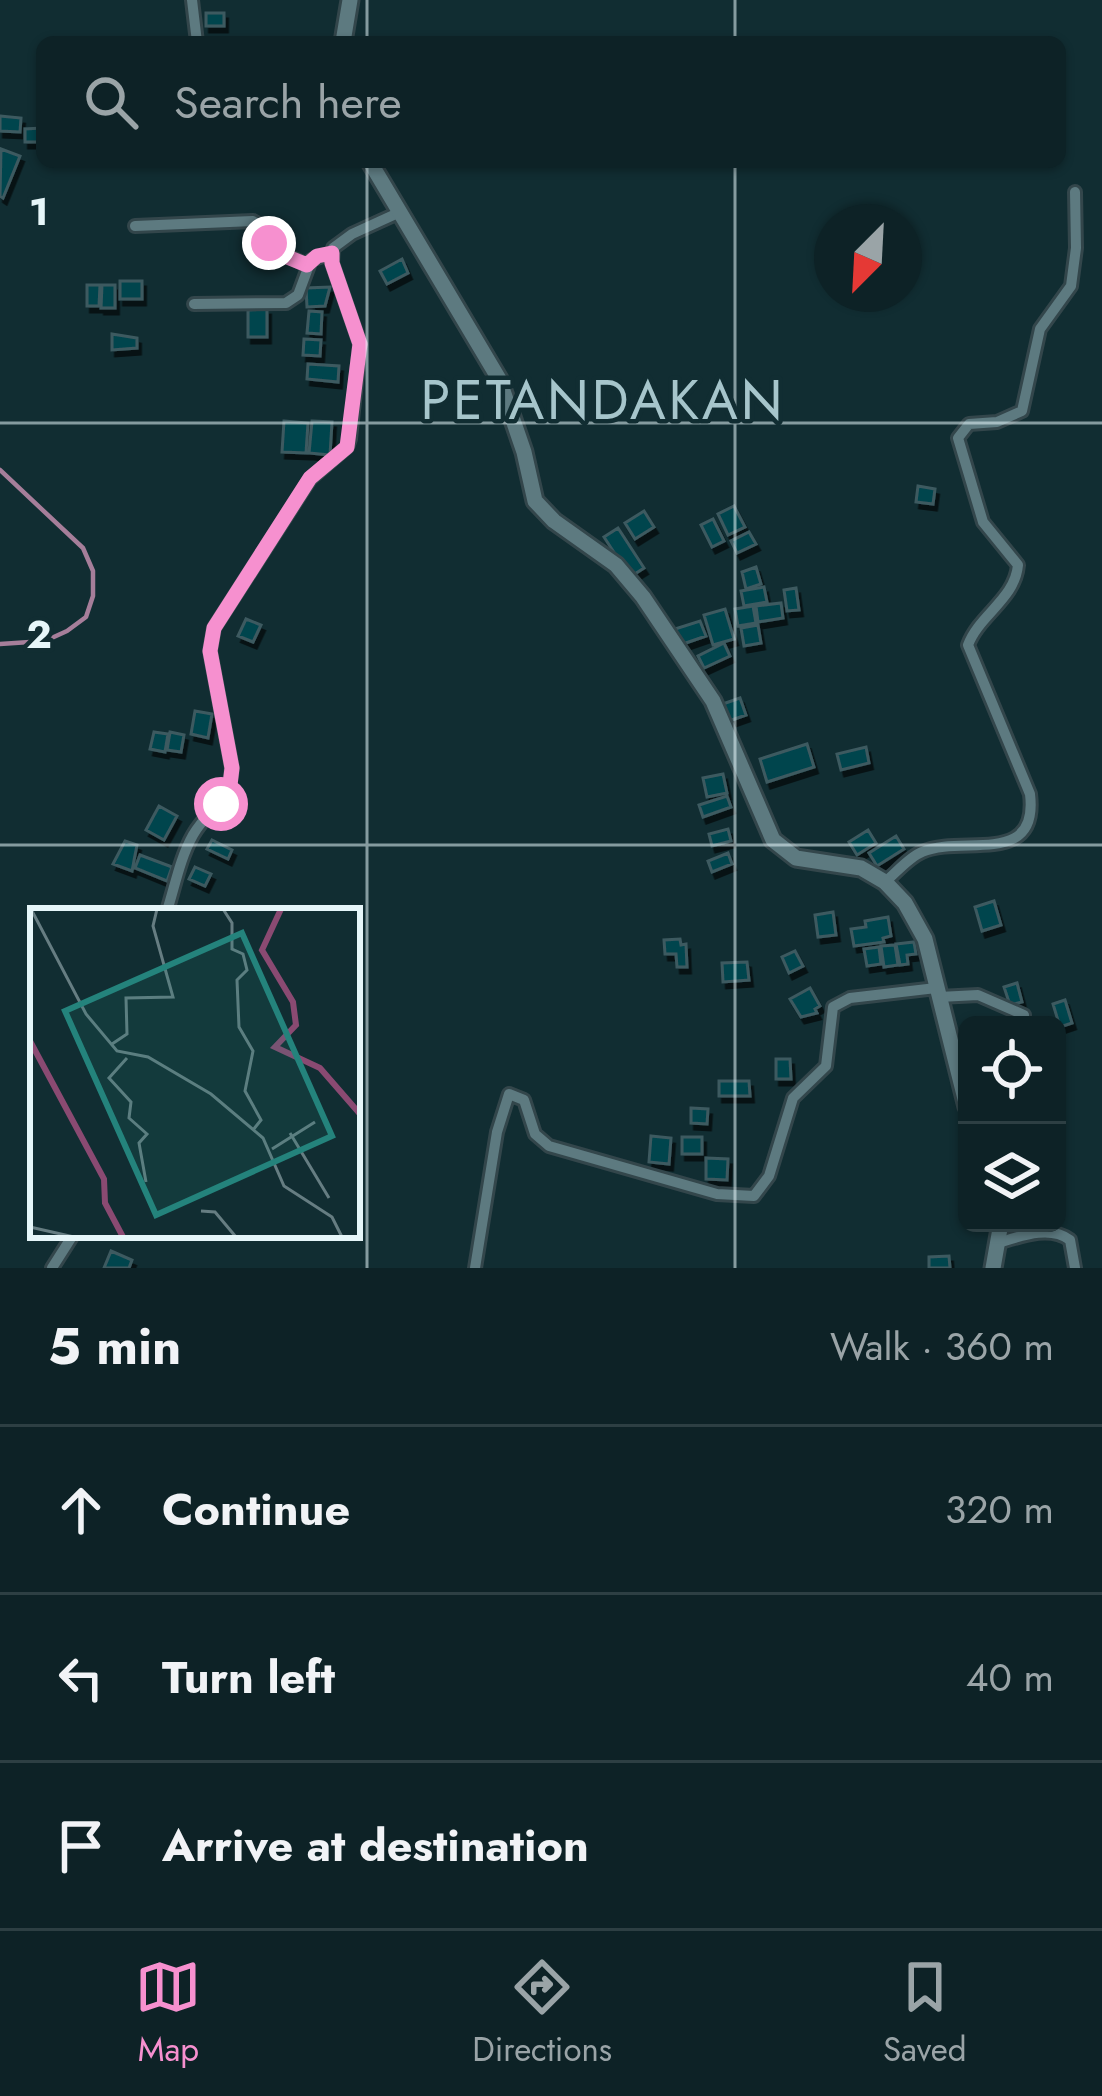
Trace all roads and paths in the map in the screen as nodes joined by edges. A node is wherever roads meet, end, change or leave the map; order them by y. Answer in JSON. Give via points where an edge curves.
{"nodes":[{"id":1,"x":192,"y":0,"type":"edge"},
{"id":2,"x":350,"y":0,"type":"edge"},
{"id":3,"x":196,"y":36,"type":"edge"},
{"id":4,"x":344,"y":36,"type":"edge"},
{"id":5,"x":373,"y":168,"type":"edge"},
{"id":6,"x":1075,"y":192,"type":"dead end"},
{"id":7,"x":398,"y":213,"type":"junction"},
{"id":8,"x":135,"y":226,"type":"dead end"},
{"id":9,"x":332,"y":253,"type":"junction"},
{"id":10,"x":307,"y":265,"type":"junction"},
{"id":11,"x":194,"y":304,"type":"dead end"},
{"id":12,"x":885,"y":882,"type":"junction"},
{"id":13,"x":168,"y":908,"type":"edge"},
{"id":14,"x":938,"y":993,"type":"junction"},
{"id":15,"x":1024,"y":1016,"type":"dead end"},
{"id":16,"x":958,"y":1072,"type":"edge"},
{"id":17,"x":1000,"y":1232,"type":"edge"},
{"id":18,"x":72,"y":1238,"type":"edge"},
{"id":19,"x":998,"y":1243,"type":"junction"},
{"id":20,"x":52,"y":1268,"type":"edge"},
{"id":21,"x":475,"y":1268,"type":"edge"},
{"id":22,"x":993,"y":1268,"type":"edge"},
{"id":23,"x":1075,"y":1268,"type":"edge"}],
"edges":[{"from":1,"to":3,"type":"street"},
{"from":2,"to":4,"type":"street"},
{"from":5,"to":7,"type":"street"},
{"from":6,"to":12,"type":"street","via":[[1071,286],[1040,329],[1022,411],[969,424],[958,438],[983,522],[1018,566],[1010,591],[968,645],[1030,794],[1030,818],[1005,843],[921,852]]},
{"from":7,"to":9,"type":"street"},
{"from":7,"to":12,"type":"street","via":[[499,379],[536,501],[643,597],[713,701],[773,840],[796,858],[849,865]]},
{"from":8,"to":10,"type":"street","via":[[253,221],[277,251]]},
{"from":9,"to":10,"type":"street"},
{"from":9,"to":13,"type":"street","via":[[360,344],[350,439],[310,478],[214,628],[210,651],[230,785],[190,840]]},
{"from":10,"to":11,"type":"street","via":[[298,295],[286,303]]},
{"from":12,"to":14,"type":"street","via":[[925,939]]},
{"from":14,"to":15,"type":"street","via":[[978,995]]},
{"from":14,"to":16,"type":"street"},
{"from":14,"to":21,"type":"street","via":[[850,998],[833,1007],[826,1066],[793,1098],[769,1176],[754,1196],[717,1194],[549,1146],[535,1135],[524,1100],[509,1094]]},
{"from":17,"to":19,"type":"street"},
{"from":18,"to":20,"type":"street"},
{"from":19,"to":22,"type":"street"},
{"from":19,"to":23,"type":"street","via":[[1061,1233]]}]}
